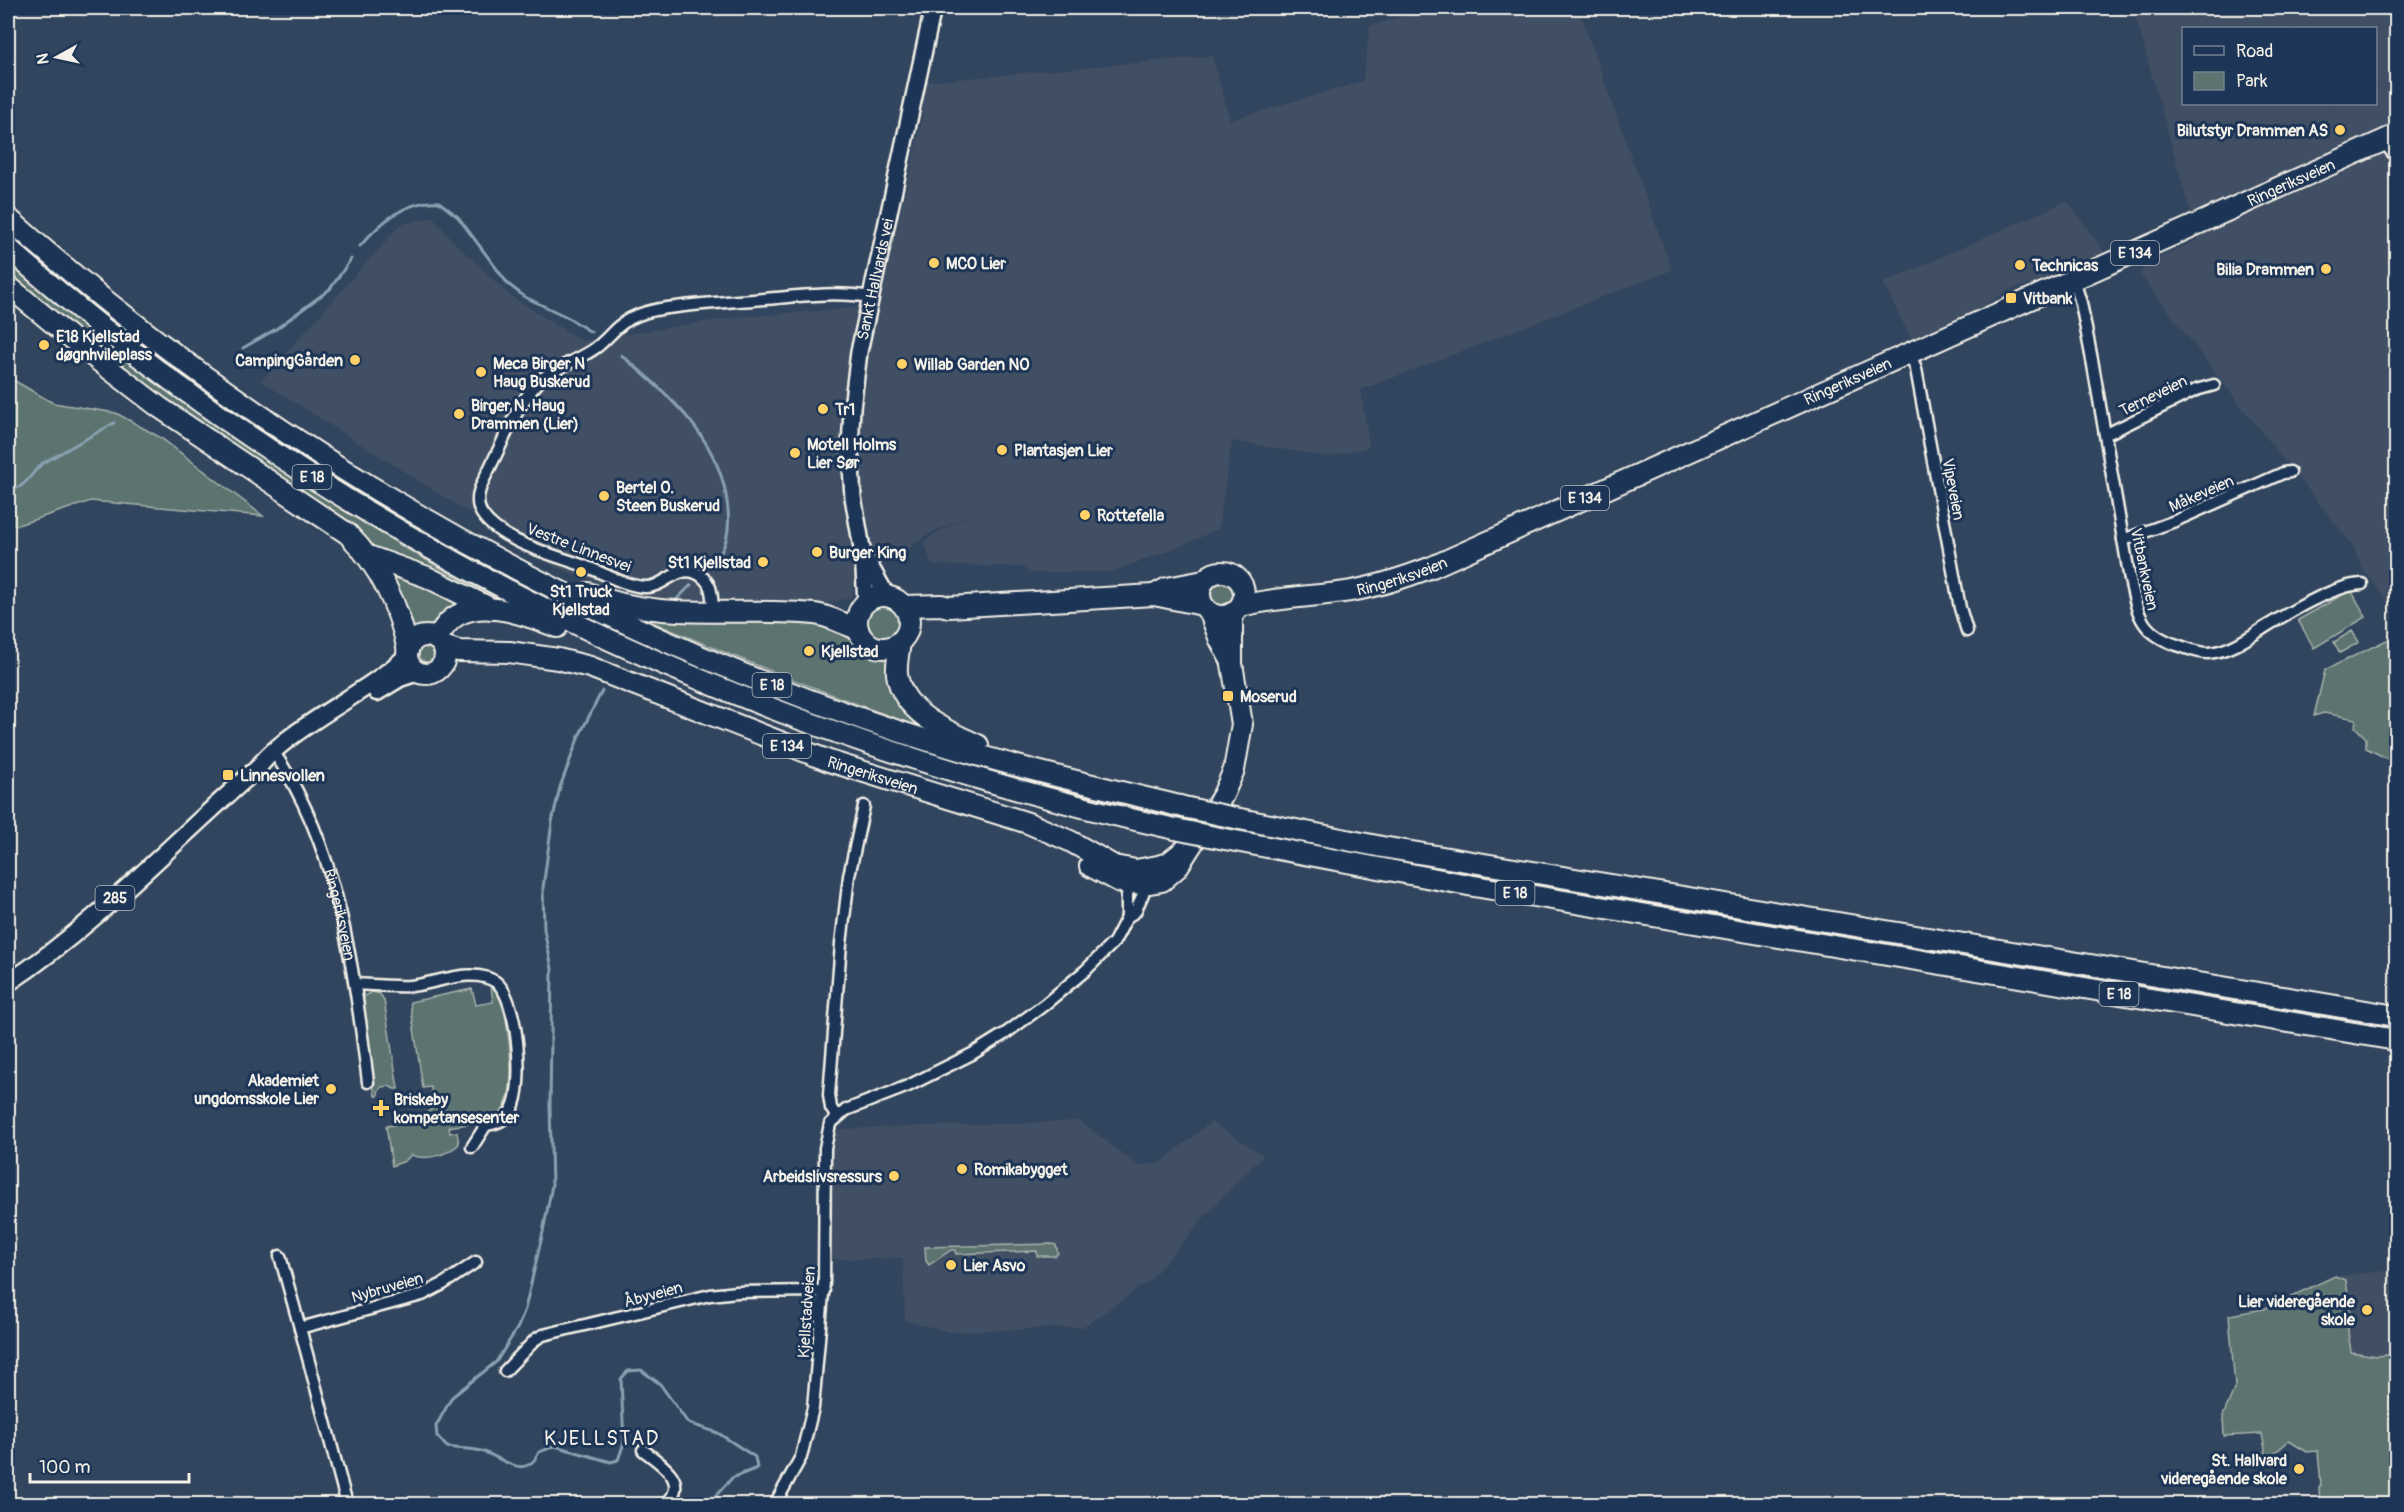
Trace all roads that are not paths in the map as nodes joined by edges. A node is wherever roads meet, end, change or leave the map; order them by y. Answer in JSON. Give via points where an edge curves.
{"nodes":[{"id":1,"x":933,"y":8,"type":"edge"},
{"id":2,"x":2390,"y":138,"type":"edge"},
{"id":3,"x":2397,"y":157,"type":"edge"},
{"id":4,"x":8,"y":218,"type":"edge"},
{"id":5,"x":8,"y":248,"type":"edge"},
{"id":6,"x":2074,"y":280,"type":"junction"},
{"id":7,"x":8,"y":286,"type":"edge"},
{"id":8,"x":871,"y":297,"type":"junction"},
{"id":9,"x":1910,"y":353,"type":"junction"},
{"id":10,"x":2214,"y":385,"type":"dead end"},
{"id":11,"x":2105,"y":433,"type":"junction"},
{"id":12,"x":2290,"y":472,"type":"dead end"},
{"id":13,"x":2123,"y":540,"type":"junction"},
{"id":14,"x":863,"y":554,"type":"junction"},
{"id":15,"x":368,"y":556,"type":"junction"},
{"id":16,"x":507,"y":565,"type":"junction"},
{"id":17,"x":1204,"y":581,"type":"junction"},
{"id":18,"x":2362,"y":584,"type":"dead end"},
{"id":19,"x":1242,"y":585,"type":"junction"},
{"id":20,"x":1154,"y":595,"type":"junction"},
{"id":21,"x":1289,"y":596,"type":"junction"},
{"id":22,"x":896,"y":601,"type":"junction"},
{"id":23,"x":864,"y":604,"type":"junction"},
{"id":24,"x":950,"y":607,"type":"junction"},
{"id":25,"x":494,"y":609,"type":"junction"},
{"id":26,"x":1207,"y":609,"type":"junction"},
{"id":27,"x":1236,"y":610,"type":"junction"},
{"id":28,"x":713,"y":611,"type":"junction"},
{"id":29,"x":818,"y":614,"type":"junction"},
{"id":30,"x":858,"y":629,"type":"junction"},
{"id":31,"x":1967,"y":631,"type":"dead end"},
{"id":32,"x":904,"y":635,"type":"junction"},
{"id":33,"x":440,"y":650,"type":"junction"},
{"id":34,"x":648,"y":658,"type":"junction"},
{"id":35,"x":411,"y":660,"type":"junction"},
{"id":36,"x":1232,"y":664,"type":"junction"},
{"id":37,"x":275,"y":754,"type":"junction"},
{"id":38,"x":1048,"y":775,"type":"junction"},
{"id":39,"x":864,"y":806,"type":"dead end"},
{"id":40,"x":1136,"y":879,"type":"junction"},
{"id":41,"x":1127,"y":917,"type":"junction"},
{"id":42,"x":8,"y":983,"type":"edge"},
{"id":43,"x":355,"y":984,"type":"junction"},
{"id":44,"x":2397,"y":1016,"type":"edge"},
{"id":45,"x":2397,"y":1041,"type":"edge"},
{"id":46,"x":368,"y":1083,"type":"dead end"},
{"id":47,"x":836,"y":1116,"type":"junction"},
{"id":48,"x":472,"y":1147,"type":"dead end"},
{"id":49,"x":280,"y":1256,"type":"dead end"},
{"id":50,"x":476,"y":1262,"type":"dead end"},
{"id":51,"x":824,"y":1292,"type":"junction"},
{"id":52,"x":300,"y":1328,"type":"junction"},
{"id":53,"x":505,"y":1371,"type":"dead end"},
{"id":54,"x":643,"y":1450,"type":"dead end"},
{"id":55,"x":347,"y":1504,"type":"edge"},
{"id":56,"x":666,"y":1504,"type":"edge"},
{"id":57,"x":775,"y":1504,"type":"edge"}],
"edges":[{"from":1,"to":8,"type":"main road","name":"Sankt Hallvards vei"},
{"from":2,"to":3,"type":"street"},
{"from":2,"to":6,"type":"highway","name":"Ringeriksveien","number":"E 134"},
{"from":4,"to":16,"type":"highway","number":"E 18","via":[[112,306],[248,408],[373,488]]},
{"from":5,"to":34,"type":"highway","number":"E 18","via":[[100,326],[219,415],[313,478],[473,572]]},
{"from":6,"to":9,"type":"highway","name":"Ringeriksveien","number":"E 134"},
{"from":6,"to":11,"type":"street","name":"Vitbankveien"},
{"from":7,"to":15,"type":"highway","number":"E 18","via":[[159,407],[332,521]]},
{"from":8,"to":14,"type":"main road","name":"Sankt Hallvards vei","via":[[856,369],[850,435]]},
{"from":8,"to":28,"type":"street","name":"Vestre Linnesvei","via":[[847,293],[677,307],[630,318],[596,348],[537,384],[481,485],[477,500],[480,510],[507,535],[553,557],[623,582],[650,587],[682,572],[693,572],[712,590]]},
{"from":9,"to":21,"type":"highway","name":"Ringeriksveien","number":"E 134","via":[[1432,567],[1353,590]]},
{"from":9,"to":31,"type":"street","name":"Vipeveien"},
{"from":10,"to":11,"type":"street","name":"Terneveien"},
{"from":11,"to":13,"type":"street","name":"Vitbankveien"},
{"from":12,"to":13,"type":"street","name":"Måkeveien"},
{"from":13,"to":18,"type":"street","name":"Vitbankveien","via":[[2140,620],[2158,638],[2199,652],[2227,648],[2345,585]]},
{"from":14,"to":22,"type":"main road","name":"Sankt Hallvards vei"},
{"from":14,"to":23,"type":"main road","name":"Sankt Hallvards vei"},
{"from":15,"to":25,"type":"highway","number":"E 18","via":[[427,577]]},
{"from":15,"to":35,"type":"highway","number":"E 18","via":[[390,593]]},
{"from":16,"to":28,"type":"highway","number":"E 18","via":[[534,568],[617,603]]},
{"from":16,"to":38,"type":"highway","number":"E 18","via":[[668,642],[806,699],[900,732]]},
{"from":17,"to":19,"type":"highway","number":"E 134","via":[[1224,572]]},
{"from":17,"to":20,"type":"highway","number":"E 18","via":[[1167,588]]},
{"from":17,"to":26,"type":"highway","number":"E 134","via":[[1200,593]]},
{"from":19,"to":21,"type":"highway","name":"Ringeriksveien","number":"E 134"},
{"from":19,"to":27,"type":"highway","number":"E 134","via":[[1244,596]]},
{"from":20,"to":24,"type":"highway","number":"E 18"},
{"from":20,"to":26,"type":"highway","number":"E 18"},
{"from":21,"to":27,"type":"highway","name":"Ringeriksveien","number":"E 134"},
{"from":22,"to":23,"type":"highway","number":"E 18","via":[[874,597]]},
{"from":22,"to":24,"type":"highway","number":"E 18"},
{"from":22,"to":32,"type":"highway","number":"E 18","via":[[908,614]]},
{"from":23,"to":29,"type":"highway","number":"E 18"},
{"from":23,"to":30,"type":"highway","via":[[857,617]]},
{"from":24,"to":32,"type":"highway","number":"E 18","via":[[928,616]]},
{"from":25,"to":33,"type":"highway","number":"E 18","via":[[459,614],[447,624]]},
{"from":25,"to":34,"type":"highway","number":"E 18","via":[[533,618],[612,652]]},
{"from":26,"to":27,"type":"highway","number":"E 134","via":[[1221,616]]},
{"from":26,"to":36,"type":"highway","name":"Ringeriksveien","number":"E 134"},
{"from":27,"to":36,"type":"highway","name":"Ringeriksveien","number":"E 134"},
{"from":28,"to":29,"type":"highway","number":"E 18"},
{"from":29,"to":30,"type":"highway","number":"E 18"},
{"from":30,"to":32,"type":"highway","number":"E 18","via":[[873,646],[890,647]]},
{"from":32,"to":38,"type":"highway","number":"E 18","via":[[897,663],[899,682],[914,707],[948,730],[987,748],[1030,761]]},
{"from":33,"to":35,"type":"highway","number":"E 134","via":[[434,673]]},
{"from":33,"to":35,"type":"highway","number":"E 134","via":[[421,637],[413,642]]},
{"from":33,"to":40,"type":"highway","name":"Ringeriksveien","number":"E 134","via":[[509,659],[558,659],[598,669],[800,750],[1028,823],[1070,840]]},
{"from":34,"to":45,"type":"highway","number":"E 18","bridge":true,"via":[[872,746],[1029,794],[1175,829],[1421,877]]},
{"from":35,"to":37,"type":"main road","number":"285","via":[[385,687]]},
{"from":36,"to":40,"type":"highway","name":"Ringeriksveien","number":"E 134","via":[[1241,711],[1238,753],[1223,795],[1192,844]]},
{"from":37,"to":42,"type":"main road","number":"285","via":[[264,759],[84,925]]},
{"from":37,"to":43,"type":"street","name":"Ringeriksveien","via":[[306,810],[329,874]]},
{"from":38,"to":44,"type":"highway","number":"E 18","bridge":true,"via":[[1382,847]]},
{"from":39,"to":47,"type":"street","via":[[849,876],[837,978],[829,1095]]},
{"from":40,"to":41,"type":"street"},
{"from":40,"to":41,"type":"street","via":[[1141,901],[1136,912]]},
{"from":41,"to":47,"type":"street","via":[[1114,942],[1101,956],[1006,1033],[939,1072]]},
{"from":43,"to":46,"type":"street","name":"Ringeriksveien"},
{"from":43,"to":48,"type":"street","via":[[410,986],[473,975],[495,982],[505,991],[511,1004],[518,1056],[517,1096],[505,1118],[486,1125]]},
{"from":47,"to":51,"type":"street","name":"Kjellstadveien","via":[[826,1140]]},
{"from":49,"to":52,"type":"street"},
{"from":50,"to":52,"type":"street","name":"Nybruveien","via":[[422,1295]]},
{"from":51,"to":53,"type":"street","name":"Åbyveien","via":[[710,1295],[543,1335]]},
{"from":51,"to":57,"type":"street","name":"Kjellstadveien","via":[[809,1428],[796,1466]]},
{"from":52,"to":55,"type":"street"},
{"from":54,"to":56,"type":"street","via":[[675,1481],[674,1497]]}]}
